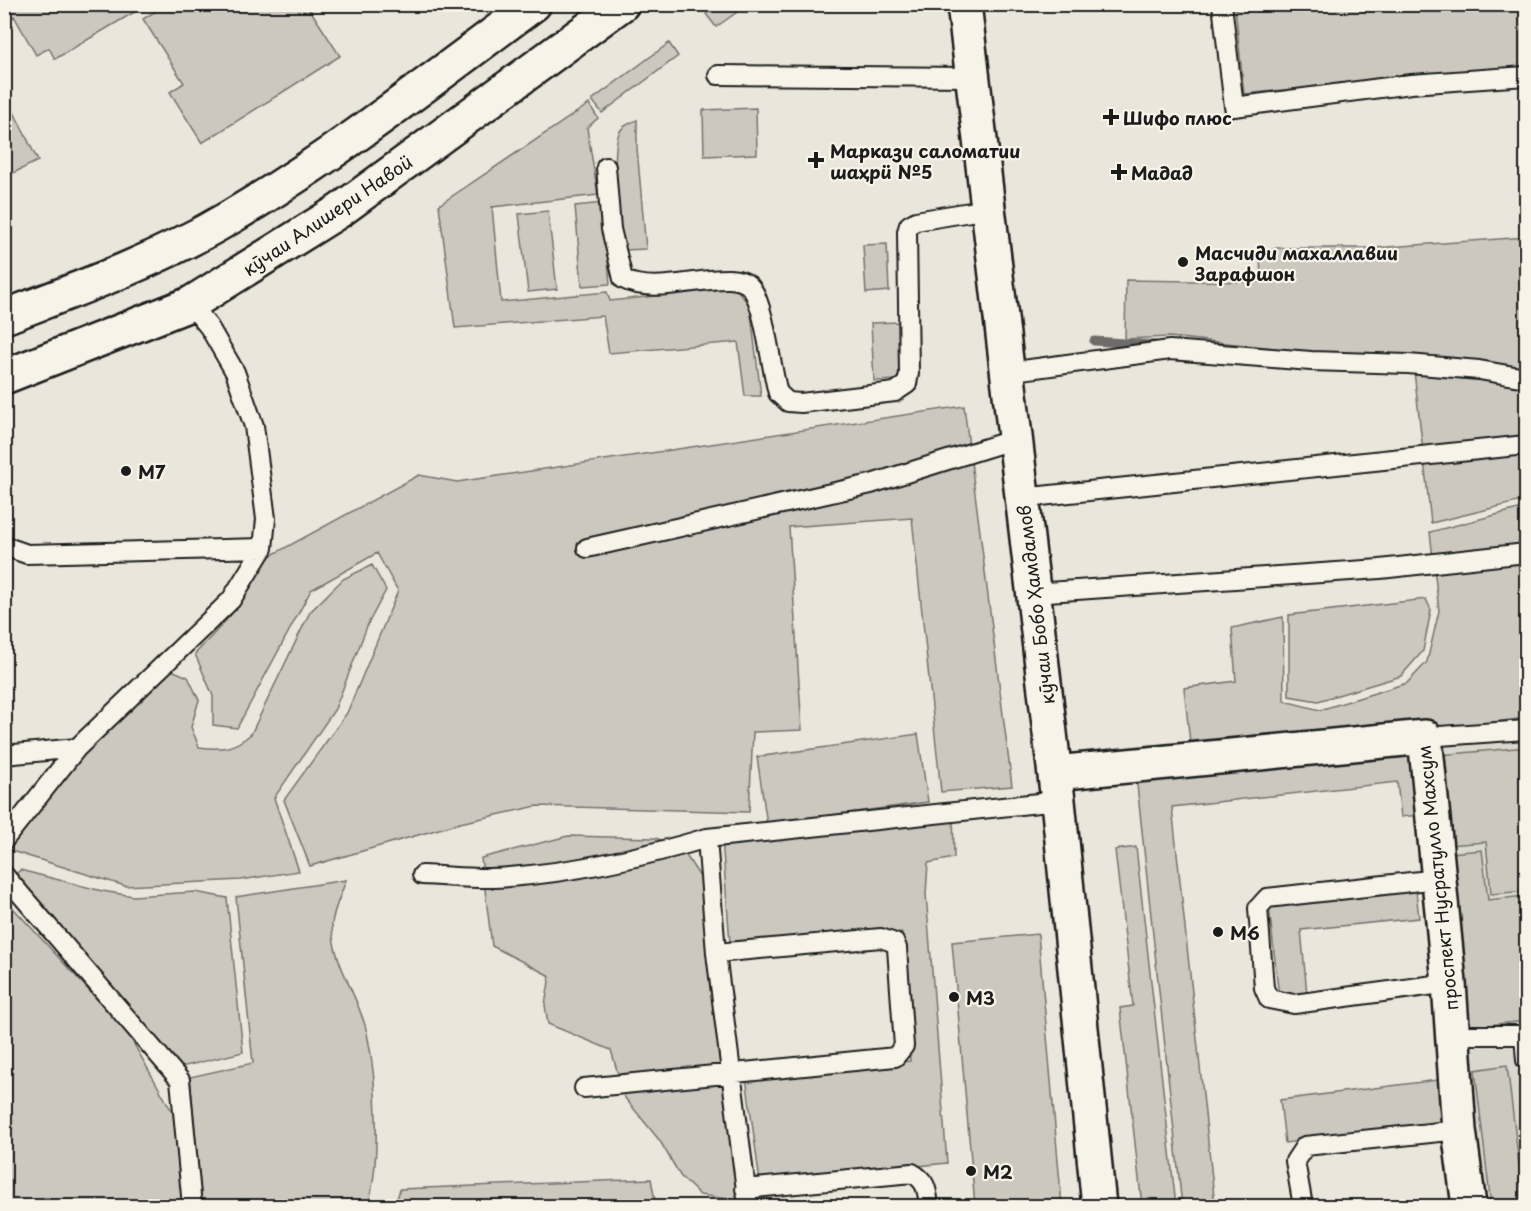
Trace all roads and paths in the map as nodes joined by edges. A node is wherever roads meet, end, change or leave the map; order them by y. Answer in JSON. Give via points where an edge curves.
{"nodes":[{"id":1,"x":534,"y":4,"type":"edge"},
{"id":2,"x":622,"y":4,"type":"edge"},
{"id":3,"x":964,"y":4,"type":"edge"},
{"id":4,"x":1222,"y":4,"type":"edge"},
{"id":5,"x":718,"y":75,"type":"dead end"},
{"id":6,"x":1527,"y":76,"type":"edge"},
{"id":7,"x":972,"y":77,"type":"junction"},
{"id":8,"x":606,"y":167,"type":"dead end"},
{"id":9,"x":988,"y":209,"type":"junction"},
{"id":10,"x":190,"y":304,"type":"junction"},
{"id":11,"x":4,"y":317,"type":"edge"},
{"id":12,"x":1007,"y":372,"type":"junction"},
{"id":13,"x":4,"y":377,"type":"edge"},
{"id":14,"x":1527,"y":378,"type":"edge"},
{"id":15,"x":1015,"y":439,"type":"junction"},
{"id":16,"x":1527,"y":445,"type":"edge"},
{"id":17,"x":1022,"y":498,"type":"junction"},
{"id":18,"x":4,"y":546,"type":"edge"},
{"id":19,"x":263,"y":548,"type":"junction"},
{"id":20,"x":587,"y":548,"type":"dead end"},
{"id":21,"x":1527,"y":553,"type":"edge"},
{"id":22,"x":1034,"y":593,"type":"junction"},
{"id":23,"x":1527,"y":730,"type":"edge"},
{"id":24,"x":1425,"y":737,"type":"junction"},
{"id":25,"x":77,"y":748,"type":"junction"},
{"id":26,"x":4,"y":755,"type":"edge"},
{"id":27,"x":1057,"y":787,"type":"junction"},
{"id":28,"x":707,"y":838,"type":"junction"},
{"id":29,"x":4,"y":840,"type":"edge"},
{"id":30,"x":4,"y":875,"type":"edge"},
{"id":31,"x":422,"y":875,"type":"dead end"},
{"id":32,"x":1438,"y":879,"type":"junction"},
{"id":33,"x":716,"y":953,"type":"junction"},
{"id":34,"x":1449,"y":983,"type":"junction"},
{"id":35,"x":1453,"y":1035,"type":"junction"},
{"id":36,"x":1525,"y":1035,"type":"edge"},
{"id":37,"x":1527,"y":1060,"type":"edge"},
{"id":38,"x":731,"y":1075,"type":"junction"},
{"id":39,"x":584,"y":1088,"type":"dead end"},
{"id":40,"x":1459,"y":1130,"type":"junction"},
{"id":41,"x":747,"y":1198,"type":"edge"},
{"id":42,"x":192,"y":1206,"type":"edge"},
{"id":43,"x":929,"y":1206,"type":"edge"},
{"id":44,"x":1099,"y":1206,"type":"edge"},
{"id":45,"x":1303,"y":1206,"type":"edge"},
{"id":46,"x":1469,"y":1206,"type":"edge"}],
"edges":[{"from":1,"to":11,"type":"street","via":[[350,139],[228,218],[130,269]]},
{"from":2,"to":10,"type":"street","name":"кӯчаи Алишери Навоӣ","via":[[339,211]]},
{"from":3,"to":7,"type":"street","name":"кӯчаи Бобо Ҳамдамов"},
{"from":4,"to":6,"type":"lane","via":[[1234,107],[1411,84]]},
{"from":5,"to":7,"type":"lane"},
{"from":7,"to":9,"type":"street","name":"кӯчаи Бобо Ҳамдамов"},
{"from":8,"to":9,"type":"lane","via":[[611,229],[623,279],[649,287],[727,278],[748,284],[757,301],[778,393],[793,403],[896,392],[907,384],[909,225]]},
{"from":9,"to":12,"type":"street","name":"кӯчаи Бобо Ҳамдамов"},
{"from":10,"to":13,"type":"street","name":"кӯчаи Алишери Навоӣ"},
{"from":10,"to":19,"type":"lane","via":[[236,372],[254,426],[266,519]]},
{"from":12,"to":14,"type":"lane","via":[[1170,350],[1408,364]]},
{"from":12,"to":15,"type":"street","name":"кӯчаи Бобо Ҳамдамов"},
{"from":15,"to":17,"type":"street","name":"кӯчаи Бобо Ҳамдамов"},
{"from":15,"to":20,"type":"lane","via":[[871,484]]},
{"from":16,"to":17,"type":"lane"},
{"from":17,"to":22,"type":"street","name":"кӯчаи Бобо Ҳамдамов"},
{"from":18,"to":19,"type":"lane","via":[[27,554]]},
{"from":19,"to":25,"type":"lane","via":[[231,600]]},
{"from":21,"to":22,"type":"lane","via":[[1380,569]]},
{"from":22,"to":27,"type":"street","name":"кӯчаи Бобо Ҳамдамов"},
{"from":23,"to":24,"type":"lane"},
{"from":24,"to":27,"type":"street","name":"проспект Нусратулло Махсум"},
{"from":24,"to":32,"type":"street","name":"проспект Нусратулло Махсум"},
{"from":25,"to":26,"type":"lane"},
{"from":25,"to":29,"type":"lane"},
{"from":27,"to":28,"type":"lane"},
{"from":27,"to":44,"type":"street","name":"кӯчаи Бобо Ҳамдамов"},
{"from":28,"to":31,"type":"lane","via":[[657,853],[508,878]]},
{"from":28,"to":33,"type":"lane"},
{"from":30,"to":42,"type":"lane","via":[[180,1080]]},
{"from":32,"to":34,"type":"street","name":"проспект Нусратулло Махсум"},
{"from":32,"to":34,"type":"lane","via":[[1267,898],[1258,908],[1264,988],[1269,999],[1294,1004]]},
{"from":33,"to":38,"type":"lane"},
{"from":33,"to":38,"type":"lane","via":[[881,938],[897,948],[906,1040],[895,1057]]},
{"from":34,"to":35,"type":"street","name":"проспект Нусратулло Махсум"},
{"from":35,"to":36,"type":"lane"},
{"from":35,"to":40,"type":"street","name":"проспект Нусратулло Махсум"},
{"from":36,"to":37,"type":"lane"},
{"from":38,"to":39,"type":"lane"},
{"from":38,"to":41,"type":"lane"},
{"from":40,"to":45,"type":"lane","via":[[1305,1146],[1295,1161]]},
{"from":40,"to":46,"type":"street","name":"проспект Нусратулло Махсум"},
{"from":41,"to":43,"type":"lane","via":[[912,1173],[927,1188]]}]}
